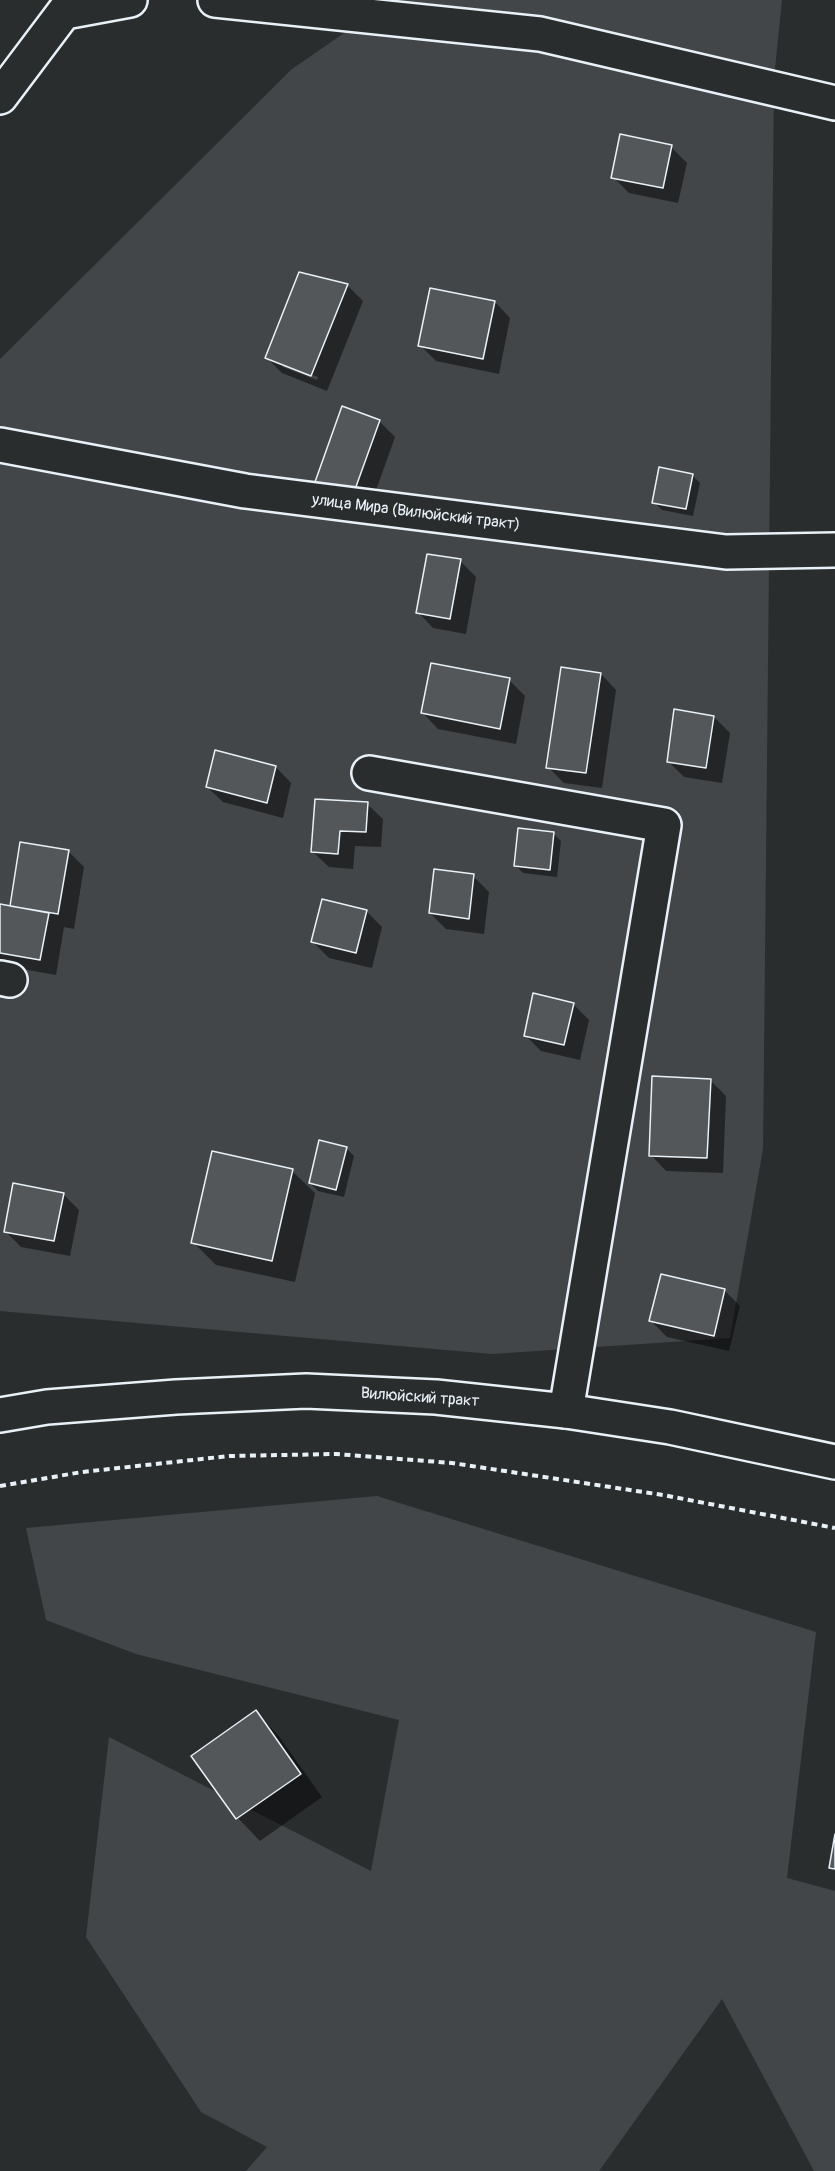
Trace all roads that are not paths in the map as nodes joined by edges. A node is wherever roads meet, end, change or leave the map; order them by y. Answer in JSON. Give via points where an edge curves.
{"nodes":[{"id":1,"x":130,"y":0,"type":"edge"},
{"id":2,"x":215,"y":0,"type":"edge"},
{"id":3,"x":69,"y":6,"type":"edge"},
{"id":4,"x":0,"y":97,"type":"edge"},
{"id":5,"x":835,"y":104,"type":"edge"},
{"id":6,"x":0,"y":445,"type":"edge"},
{"id":7,"x":835,"y":550,"type":"edge"},
{"id":8,"x":369,"y":774,"type":"dead end"},
{"id":9,"x":566,"y":1411,"type":"junction"},
{"id":10,"x":0,"y":1415,"type":"edge"},
{"id":11,"x":835,"y":1462,"type":"edge"}],
"edges":[{"from":1,"to":3,"type":"street"},
{"from":2,"to":5,"type":"street","via":[[540,34]]},
{"from":3,"to":4,"type":"street"},
{"from":6,"to":7,"type":"street","name":"улица Мира (Вилюйский тракт)","via":[[245,491],[726,552]]},
{"from":8,"to":9,"type":"street","via":[[664,825]]},
{"from":9,"to":10,"type":"street","name":"Вилюйский тракт","via":[[436,1397],[306,1391],[47,1407]]},
{"from":9,"to":11,"type":"street","name":"Вилюйский тракт"}]}
